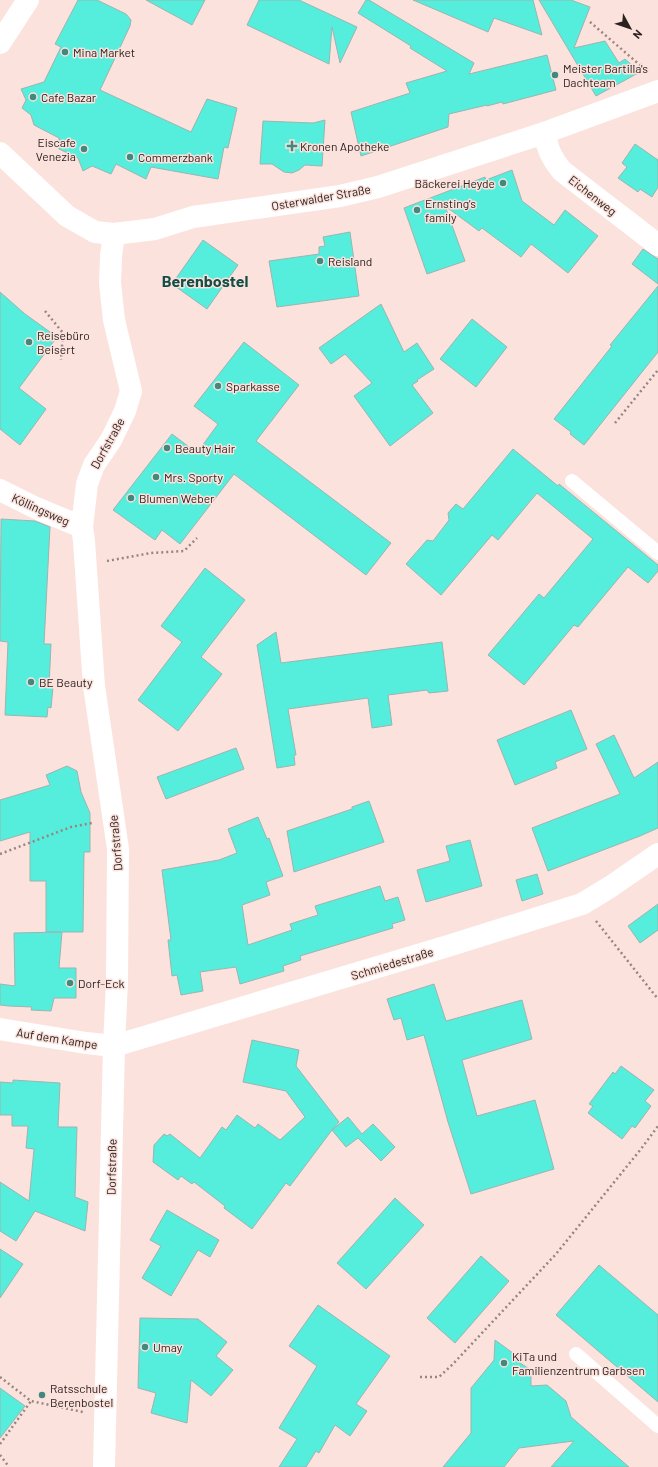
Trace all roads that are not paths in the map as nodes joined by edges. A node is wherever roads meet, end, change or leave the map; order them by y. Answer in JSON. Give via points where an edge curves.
{"nodes":[{"id":1,"x":28,"y":0,"type":"edge"},
{"id":2,"x":0,"y":43,"type":"edge"},
{"id":3,"x":658,"y":91,"type":"edge"},
{"id":4,"x":544,"y":133,"type":"junction"},
{"id":5,"x":0,"y":153,"type":"edge"},
{"id":6,"x":114,"y":234,"type":"junction"},
{"id":7,"x":658,"y":245,"type":"edge"},
{"id":8,"x":572,"y":481,"type":"dead end"},
{"id":9,"x":0,"y":490,"type":"edge"},
{"id":10,"x":82,"y":527,"type":"junction"},
{"id":11,"x":658,"y":553,"type":"edge"},
{"id":12,"x":658,"y":854,"type":"edge"},
{"id":13,"x":0,"y":1029,"type":"edge"},
{"id":14,"x":114,"y":1046,"type":"junction"},
{"id":15,"x":576,"y":1354,"type":"dead end"},
{"id":16,"x":658,"y":1426,"type":"edge"},
{"id":17,"x":104,"y":1467,"type":"edge"}],
"edges":[{"from":1,"to":2,"type":"street"},
{"from":3,"to":4,"type":"street","name":"Osterwalder Straße"},
{"from":4,"to":6,"type":"street","name":"Osterwalder Straße","via":[[378,187],[340,196],[193,217],[155,229]]},
{"from":4,"to":7,"type":"street","name":"Eichenweg","via":[[553,160],[562,171]]},
{"from":5,"to":6,"type":"street","name":"Osterwalder Straße","via":[[67,216],[95,232]]},
{"from":6,"to":10,"type":"street","name":"Dorfstraße","via":[[110,283],[114,320],[131,391],[111,440],[94,465],[87,484]]},
{"from":8,"to":11,"type":"lane"},
{"from":9,"to":10,"type":"street","name":"Köllingsweg"},
{"from":10,"to":14,"type":"street","name":"Dorfstraße","via":[[94,686],[118,849]]},
{"from":12,"to":14,"type":"street","name":"Schmiedestraße","via":[[582,904]]},
{"from":13,"to":14,"type":"street","name":"Auf dem Kampe","via":[[86,1044]]},
{"from":14,"to":17,"type":"street","name":"Dorfstraße"},
{"from":15,"to":16,"type":"lane"}]}
